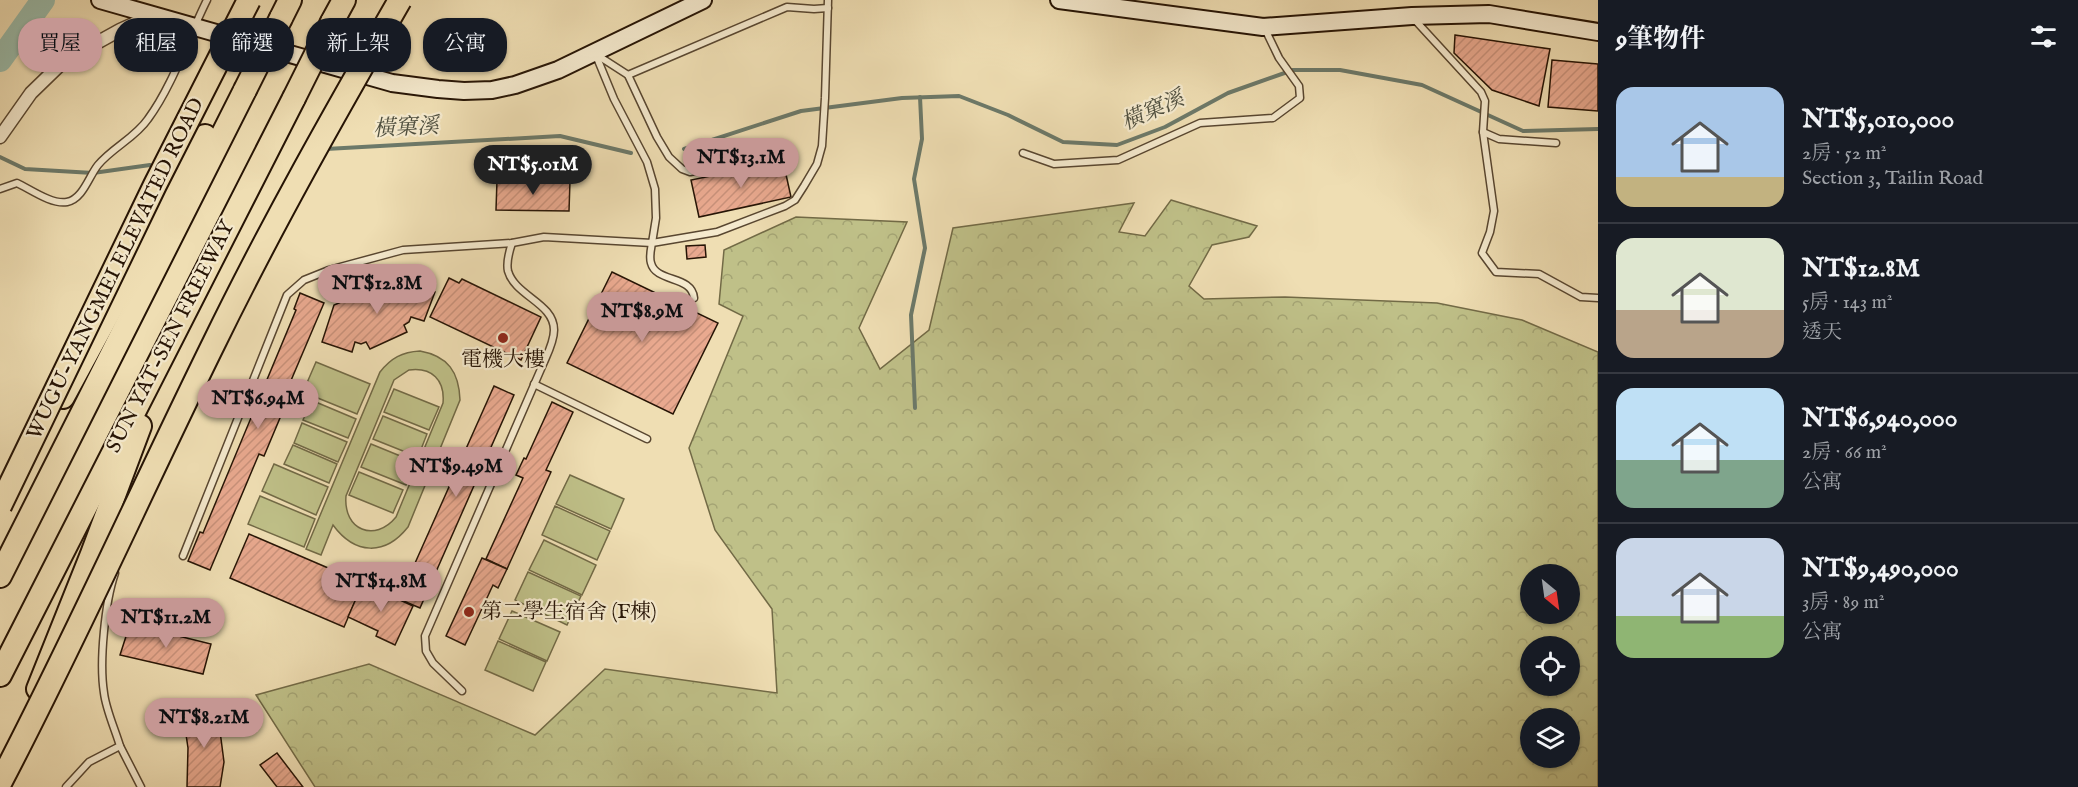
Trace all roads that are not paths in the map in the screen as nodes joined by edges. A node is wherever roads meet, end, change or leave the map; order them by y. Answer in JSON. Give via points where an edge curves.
{"nodes":[{"id":1,"x":101,"y":0,"type":"edge"},
{"id":2,"x":207,"y":0,"type":"edge"},
{"id":3,"x":344,"y":0,"type":"edge"},
{"id":4,"x":400,"y":0,"type":"edge"},
{"id":5,"x":703,"y":0,"type":"edge"},
{"id":6,"x":828,"y":0,"type":"edge"},
{"id":7,"x":1059,"y":0,"type":"edge"},
{"id":8,"x":272,"y":6,"type":"edge"},
{"id":9,"x":828,"y":8,"type":"junction"},
{"id":10,"x":153,"y":15,"type":"junction"},
{"id":11,"x":1412,"y":16,"type":"junction"},
{"id":12,"x":164,"y":18,"type":"edge"},
{"id":13,"x":198,"y":18,"type":"edge"},
{"id":14,"x":198,"y":27,"type":"edge"},
{"id":15,"x":1263,"y":27,"type":"junction"},
{"id":16,"x":1598,"y":32,"type":"edge"},
{"id":17,"x":594,"y":53,"type":"junction"},
{"id":18,"x":173,"y":72,"type":"edge"},
{"id":19,"x":362,"y":74,"type":"junction"},
{"id":20,"x":628,"y":75,"type":"junction"},
{"id":21,"x":239,"y":87,"type":"junction"},
{"id":22,"x":1483,"y":132,"type":"junction"},
{"id":23,"x":0,"y":137,"type":"edge"},
{"id":24,"x":1556,"y":143,"type":"dead end"},
{"id":25,"x":1023,"y":153,"type":"dead end"},
{"id":26,"x":754,"y":158,"type":"dead end"},
{"id":27,"x":0,"y":189,"type":"edge"},
{"id":28,"x":168,"y":206,"type":"junction"},
{"id":29,"x":512,"y":243,"type":"junction"},
{"id":30,"x":652,"y":243,"type":"junction"},
{"id":31,"x":694,"y":298,"type":"dead end"},
{"id":32,"x":1598,"y":298,"type":"edge"},
{"id":33,"x":178,"y":323,"type":"junction"},
{"id":34,"x":534,"y":384,"type":"junction"},
{"id":35,"x":647,"y":439,"type":"dead end"},
{"id":36,"x":0,"y":486,"type":"edge"},
{"id":37,"x":0,"y":505,"type":"edge"},
{"id":38,"x":123,"y":551,"type":"dead end"},
{"id":39,"x":183,"y":556,"type":"dead end"},
{"id":40,"x":119,"y":561,"type":"dead end"},
{"id":41,"x":0,"y":576,"type":"edge"},
{"id":42,"x":0,"y":675,"type":"edge"},
{"id":43,"x":462,"y":691,"type":"dead end"},
{"id":44,"x":120,"y":746,"type":"junction"},
{"id":45,"x":0,"y":782,"type":"edge"},
{"id":46,"x":66,"y":787,"type":"edge"},
{"id":47,"x":141,"y":787,"type":"edge"}],
"edges":[{"from":1,"to":10,"type":"main road"},
{"from":2,"to":13,"type":"lane"},
{"from":3,"to":33,"type":"highway","name":"SUN YAT-SEN FREEWAY","bridge":true},
{"from":4,"to":45,"type":"highway","bridge":true,"via":[[299,179],[215,342]]},
{"from":5,"to":17,"type":"main road"},
{"from":6,"to":9,"type":"lane"},
{"from":7,"to":15,"type":"main road"},
{"from":8,"to":21,"type":"highway","bridge":true},
{"from":8,"to":37,"type":"highway","name":"WUGU-YANGMEI ELEVATED ROAD","bridge":true,"via":[[155,185]]},
{"from":9,"to":20,"type":"lane","via":[[787,7]]},
{"from":9,"to":30,"type":"lane","via":[[824,127],[817,164],[795,200],[717,232]]},
{"from":10,"to":12,"type":"main road"},
{"from":10,"to":23,"type":"street","via":[[64,61],[31,93]]},
{"from":11,"to":15,"type":"main road"},
{"from":11,"to":16,"type":"main road","via":[[1489,14]]},
{"from":11,"to":22,"type":"lane","via":[[1481,92],[1485,101]]},
{"from":14,"to":19,"type":"main road"},
{"from":15,"to":25,"type":"lane","via":[[1299,86],[1300,98],[1273,118],[1200,123],[1118,160],[1054,164]]},
{"from":17,"to":19,"type":"main road","via":[[536,79],[492,90],[414,87]]},
{"from":17,"to":20,"type":"lane"},
{"from":17,"to":30,"type":"lane","via":[[647,162],[655,189]]},
{"from":18,"to":27,"type":"lane","via":[[149,118],[136,134],[103,159],[77,198],[66,203],[53,200],[16,183]]},
{"from":19,"to":38,"type":"lane","via":[[215,348]]},
{"from":20,"to":26,"type":"lane","via":[[669,158],[682,169],[690,172]]},
{"from":21,"to":28,"type":"highway"},
{"from":21,"to":41,"type":"highway"},
{"from":22,"to":24,"type":"lane","via":[[1499,139]]},
{"from":22,"to":32,"type":"lane","via":[[1494,211],[1482,254],[1496,272],[1539,274],[1581,297]]},
{"from":28,"to":36,"type":"highway"},
{"from":28,"to":37,"type":"highway"},
{"from":29,"to":30,"type":"lane","via":[[544,237]]},
{"from":29,"to":34,"type":"lane","via":[[508,272],[515,284],[544,309],[554,331]]},
{"from":29,"to":39,"type":"lane","via":[[403,250],[329,270],[304,280],[286,295]]},
{"from":30,"to":31,"type":"lane","via":[[652,267],[690,287]]},
{"from":33,"to":42,"type":"highway","name":"SUN YAT-SEN FREEWAY"},
{"from":33,"to":45,"type":"highway","via":[[92,554]]},
{"from":34,"to":35,"type":"lane"},
{"from":34,"to":43,"type":"lane","via":[[425,636],[426,651],[434,663]]},
{"from":40,"to":44,"type":"lane","via":[[108,594],[103,662],[104,693]]},
{"from":44,"to":46,"type":"lane","via":[[89,762]]},
{"from":44,"to":47,"type":"lane"}]}
